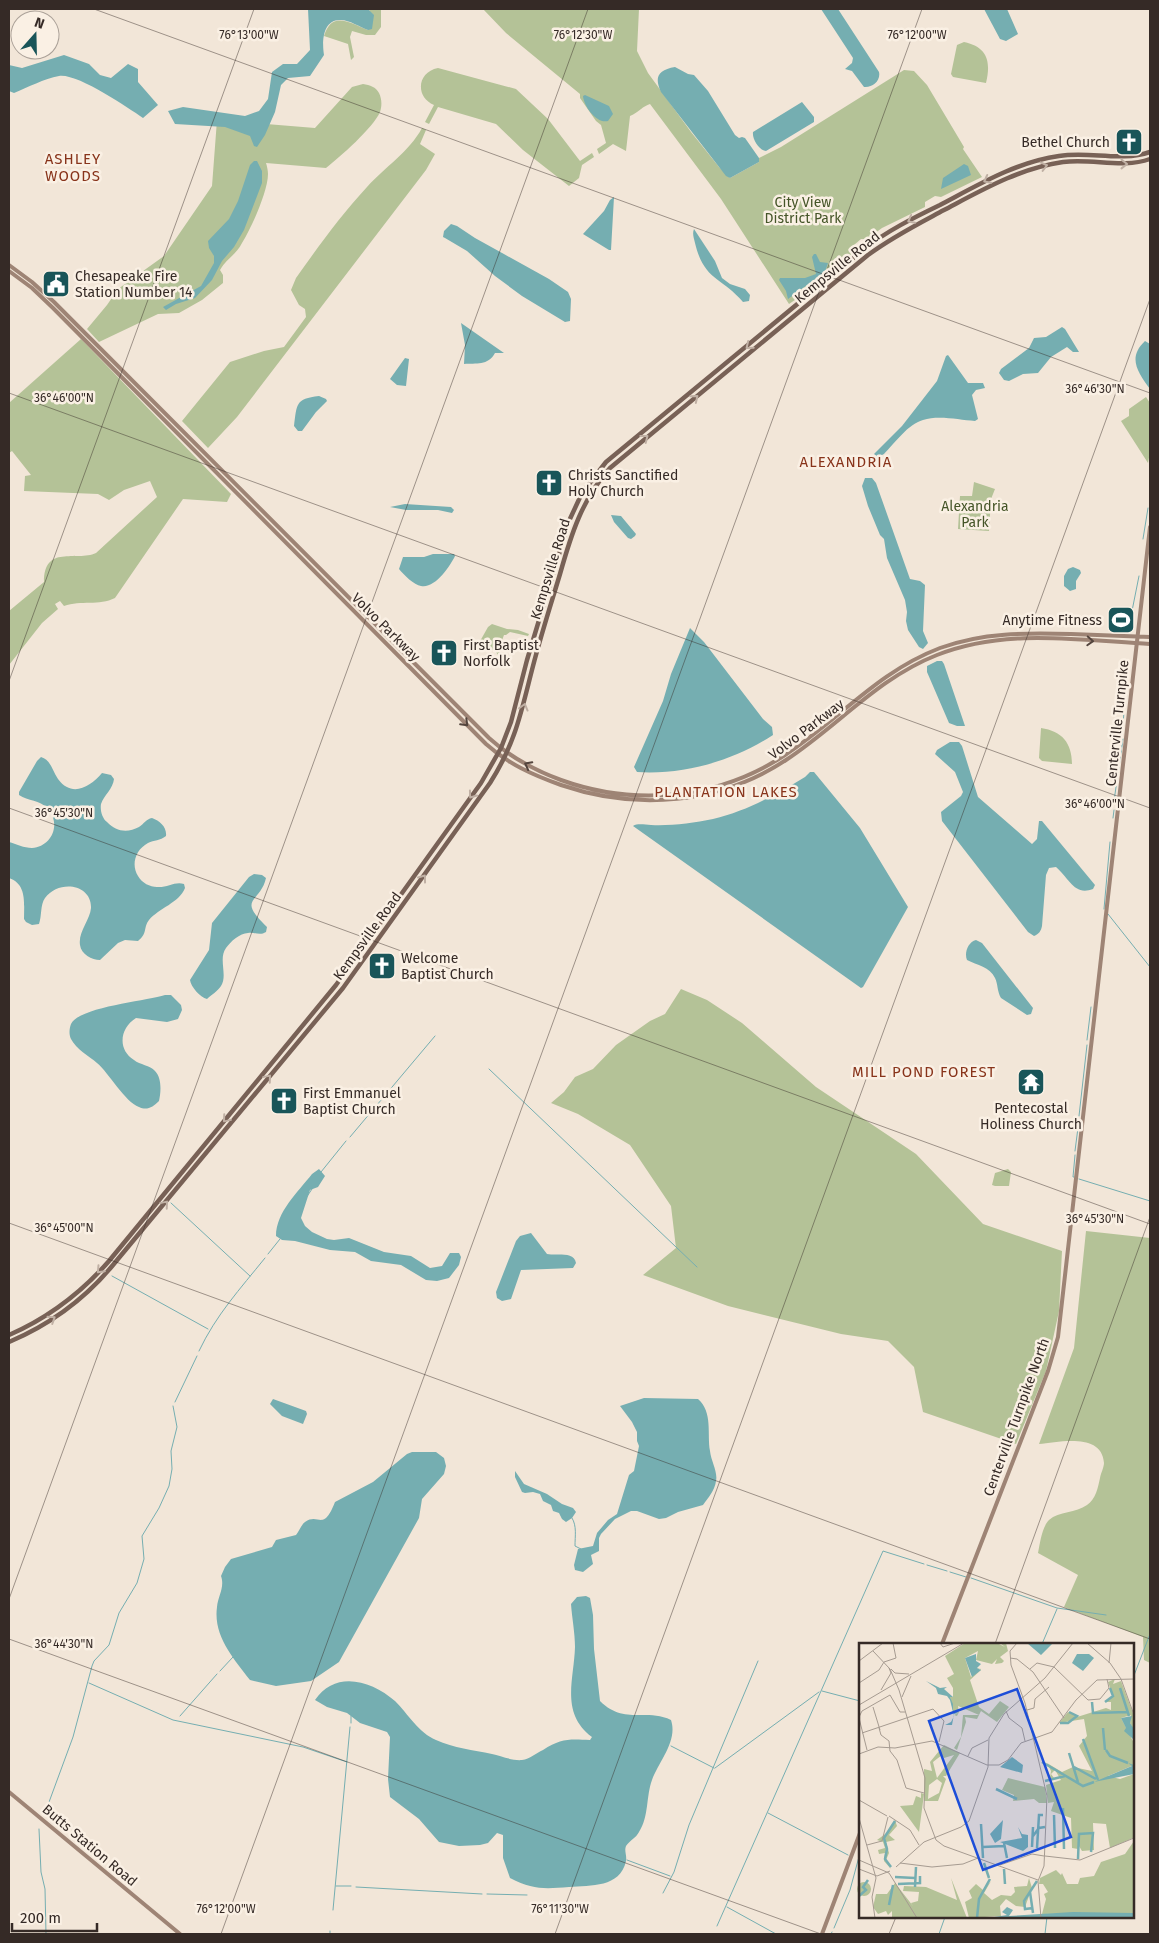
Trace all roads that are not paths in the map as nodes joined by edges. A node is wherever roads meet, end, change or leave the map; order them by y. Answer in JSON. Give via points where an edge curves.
{"nodes":[{"id":1,"x":1150,"y":152,"type":"edge"},
{"id":2,"x":1150,"y":159,"type":"edge"},
{"id":3,"x":9,"y":264,"type":"edge"},
{"id":4,"x":9,"y":270,"type":"edge"},
{"id":5,"x":1150,"y":527,"type":"edge"},
{"id":6,"x":1138,"y":636,"type":"junction"},
{"id":7,"x":1150,"y":637,"type":"edge"},
{"id":8,"x":1137,"y":643,"type":"junction"},
{"id":9,"x":1150,"y":644,"type":"edge"},
{"id":10,"x":501,"y":748,"type":"junction"},
{"id":11,"x":507,"y":753,"type":"junction"},
{"id":12,"x":498,"y":754,"type":"junction"},
{"id":13,"x":504,"y":759,"type":"junction"},
{"id":14,"x":1105,"y":920,"type":"joint"},
{"id":15,"x":9,"y":1335,"type":"edge"},
{"id":16,"x":9,"y":1342,"type":"edge"},
{"id":17,"x":942,"y":1643,"type":"edge"},
{"id":18,"x":9,"y":1792,"type":"edge"},
{"id":19,"x":859,"y":1836,"type":"edge"},
{"id":20,"x":180,"y":1934,"type":"edge"},
{"id":21,"x":822,"y":1934,"type":"edge"}],
"edges":[{"from":1,"to":10,"type":"main road","name":"Kempsville Road","one_way":true,"via":[[1125,158],[1076,154],[1024,164],[890,231],[612,456],[588,484],[569,521]]},
{"from":11,"to":2,"type":"main road","name":"Kempsville Road","one_way":true,"via":[[519,723],[575,525],[593,488],[618,460],[891,238],[1001,181],[1029,170],[1074,161],[1129,164]]},
{"from":3,"to":10,"type":"main road","name":"Volvo Parkway","via":[[54,302],[402,653]]},
{"from":4,"to":12,"type":"main road","name":"Volvo Parkway","one_way":true,"via":[[53,308]]},
{"from":5,"to":6,"type":"main road","name":"Centerville Turnpike"},
{"from":6,"to":7,"type":"main road","name":"Volvo Parkway"},
{"from":6,"to":8,"type":"main road","name":"Centerville Turnpike"},
{"from":6,"to":11,"type":"main road","name":"Volvo Parkway","one_way":true,"via":[[1011,633],[950,644],[886,675],[778,760],[730,783],[690,793],[639,796],[597,790],[544,773]]},
{"from":8,"to":9,"type":"main road","name":"Volvo Parkway"},
{"from":13,"to":8,"type":"main road","name":"Volvo Parkway","one_way":true,"via":[[540,778],[604,797],[650,801],[691,798],[737,785],[778,765],[898,674],[946,651],[1007,638]]},
{"from":8,"to":14,"type":"main road","name":"Centerville Turnpike"},
{"from":10,"to":11,"type":"main road","name":"Volvo Parkway"},
{"from":10,"to":12,"type":"main road","name":"Kempsville Road"},
{"from":11,"to":13,"type":"main road","name":"Kempsville Road"},
{"from":12,"to":13,"type":"main road","name":"Volvo Parkway"},
{"from":12,"to":15,"type":"main road","name":"Kempsville Road","one_way":true,"via":[[340,981],[111,1259],[64,1303]]},
{"from":16,"to":13,"type":"main road","name":"Kempsville Road","one_way":true,"via":[[38,1328],[72,1305],[117,1261],[346,984],[486,789]]},
{"from":14,"to":17,"type":"main road","name":"Centerville Turnpike North","via":[[1055,1349]]},
{"from":18,"to":20,"type":"main road","name":"Butts Station Road"},
{"from":19,"to":21,"type":"main road"}]}
